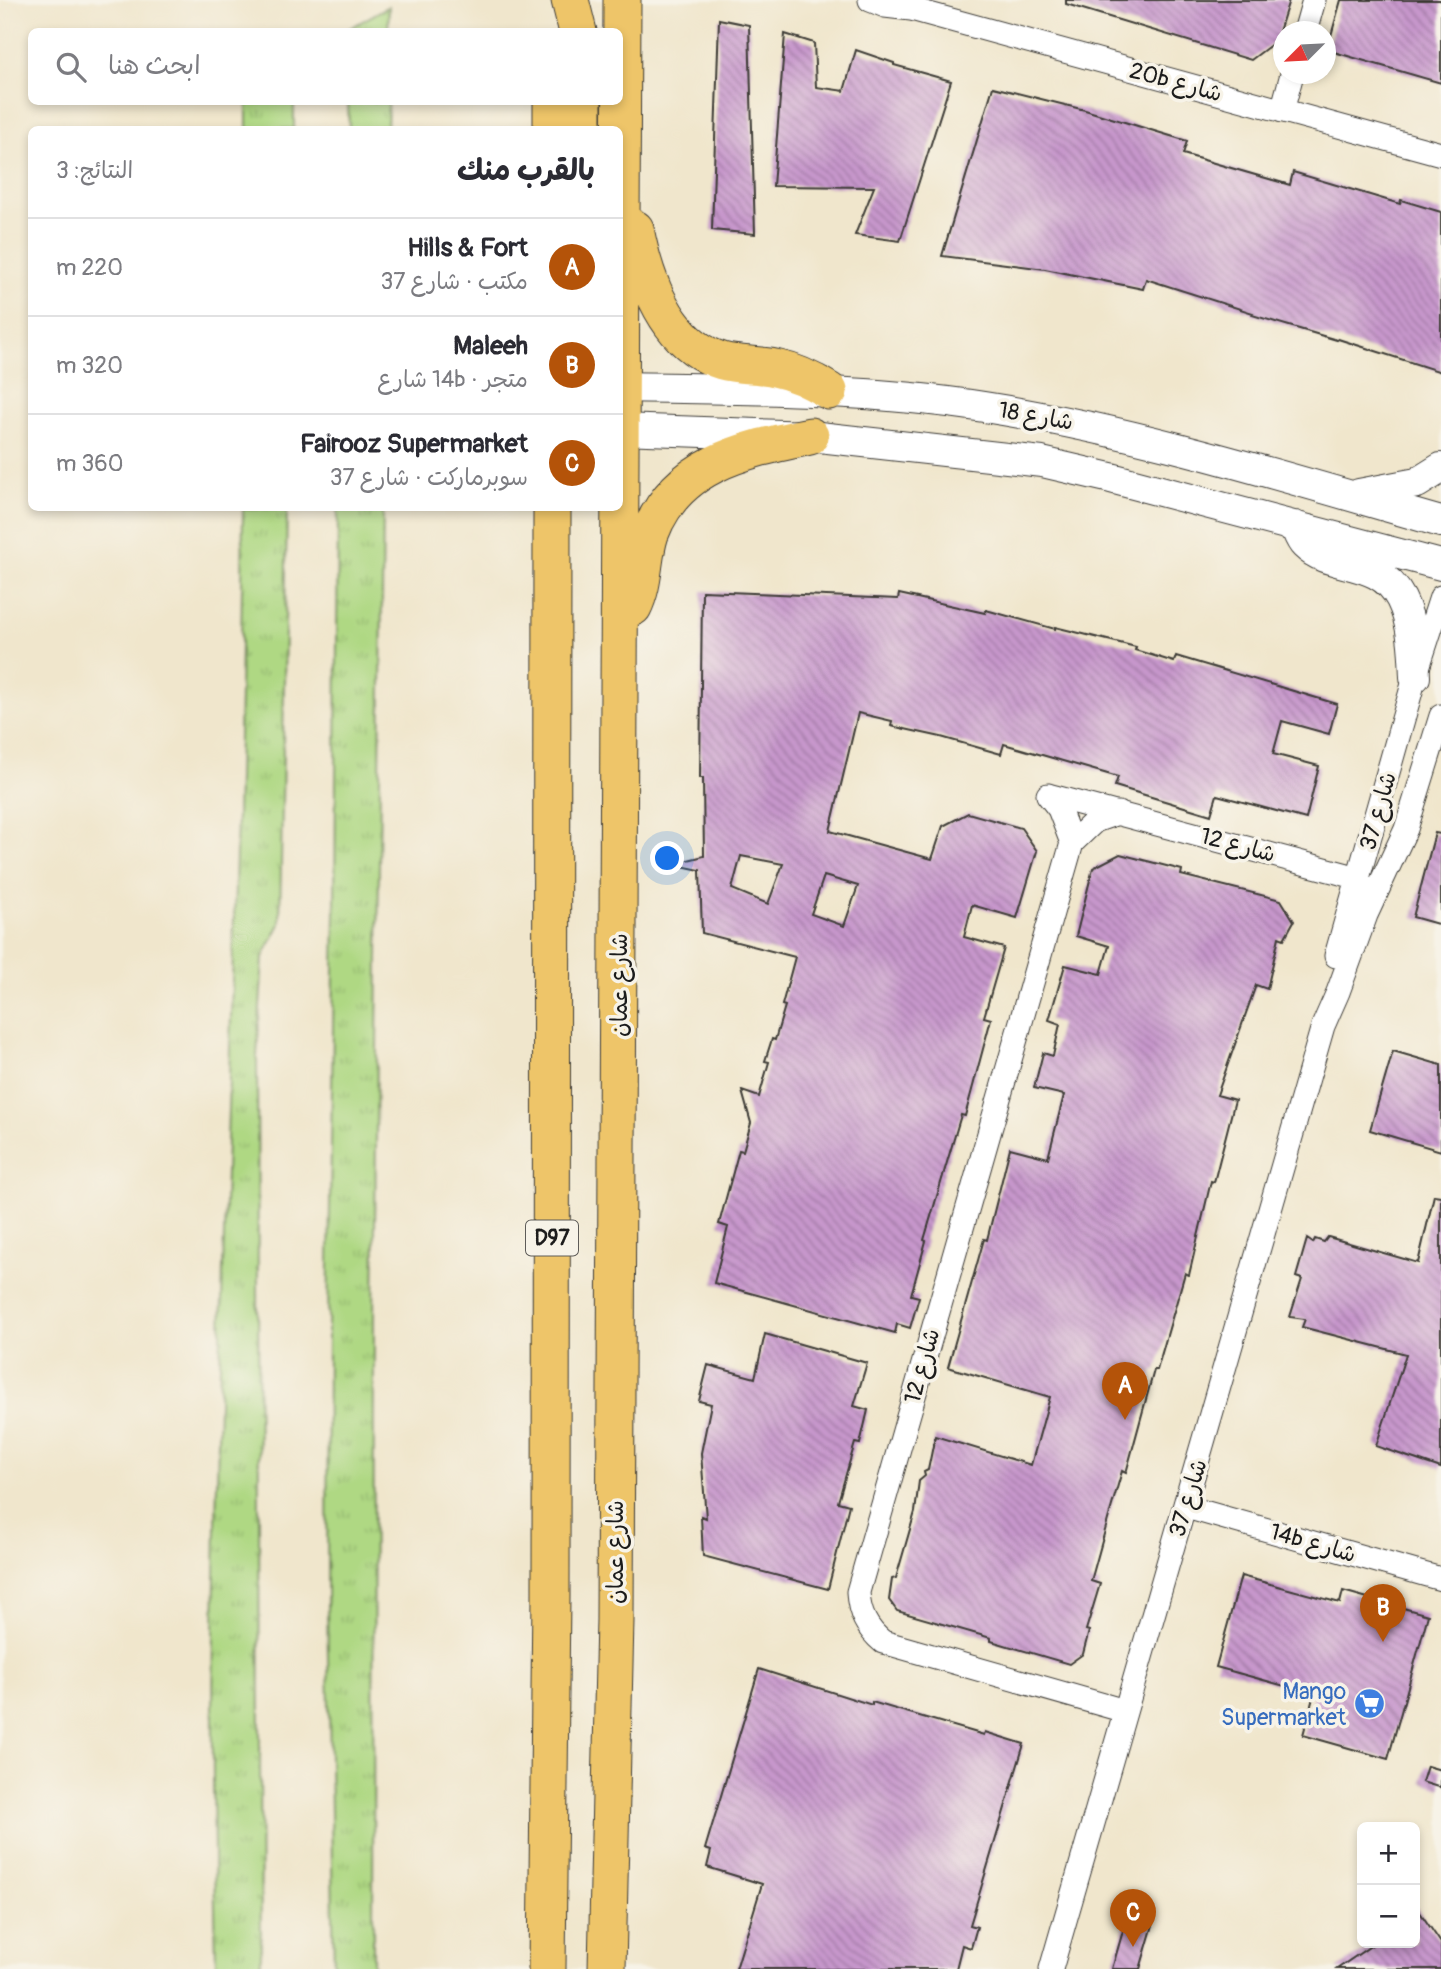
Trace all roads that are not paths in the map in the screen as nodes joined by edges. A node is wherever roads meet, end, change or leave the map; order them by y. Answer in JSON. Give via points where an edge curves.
{"nodes":[{"id":1,"x":552,"y":0,"type":"edge"},
{"id":2,"x":570,"y":0,"type":"edge"},
{"id":3,"x":622,"y":0,"type":"edge"},
{"id":4,"x":870,"y":0,"type":"edge"},
{"id":5,"x":1314,"y":0,"type":"edge"},
{"id":6,"x":903,"y":5,"type":"edge"},
{"id":7,"x":1308,"y":21,"type":"edge"},
{"id":8,"x":552,"y":28,"type":"edge"},
{"id":9,"x":577,"y":28,"type":"edge"},
{"id":10,"x":622,"y":28,"type":"edge"},
{"id":11,"x":1290,"y":84,"type":"edge"},
{"id":12,"x":552,"y":105,"type":"edge"},
{"id":13,"x":583,"y":105,"type":"edge"},
{"id":14,"x":621,"y":105,"type":"edge"},
{"id":15,"x":1282,"y":111,"type":"junction"},
{"id":16,"x":552,"y":126,"type":"edge"},
{"id":17,"x":583,"y":126,"type":"edge"},
{"id":18,"x":621,"y":126,"type":"edge"},
{"id":19,"x":1441,"y":155,"type":"edge"},
{"id":20,"x":623,"y":192,"type":"edge"},
{"id":21,"x":623,"y":387,"type":"edge"},
{"id":22,"x":829,"y":391,"type":"junction"},
{"id":23,"x":623,"y":429,"type":"edge"},
{"id":24,"x":810,"y":436,"type":"junction"},
{"id":25,"x":1441,"y":468,"type":"edge"},
{"id":26,"x":1348,"y":496,"type":"junction"},
{"id":27,"x":552,"y":511,"type":"edge"},
{"id":28,"x":619,"y":511,"type":"edge"},
{"id":29,"x":1441,"y":522,"type":"edge"},
{"id":30,"x":1295,"y":526,"type":"junction"},
{"id":31,"x":1441,"y":565,"type":"edge"},
{"id":32,"x":1441,"y":597,"type":"edge"},
{"id":33,"x":618,"y":623,"type":"junction"},
{"id":34,"x":1415,"y":677,"type":"junction"},
{"id":35,"x":1441,"y":716,"type":"edge"},
{"id":36,"x":1118,"y":813,"type":"junction"},
{"id":37,"x":1072,"y":843,"type":"junction"},
{"id":38,"x":1359,"y":878,"type":"junction"},
{"id":39,"x":1323,"y":1026,"type":"junction"},
{"id":40,"x":1186,"y":1507,"type":"junction"},
{"id":41,"x":1441,"y":1579,"type":"edge"},
{"id":42,"x":1125,"y":1711,"type":"junction"},
{"id":43,"x":547,"y":1969,"type":"edge"},
{"id":44,"x":607,"y":1969,"type":"edge"},
{"id":45,"x":1051,"y":1969,"type":"edge"}],
"edges":[{"from":1,"to":8,"type":"main road"},
{"from":2,"to":9,"type":"main road"},
{"from":3,"to":10,"type":"main road","name":"شارع عمان"},
{"from":4,"to":6,"type":"street","name":"20b شارع","via":[[885,6]]},
{"from":5,"to":7,"type":"street"},
{"from":6,"to":15,"type":"street","name":"20b شارع"},
{"from":11,"to":15,"type":"street"},
{"from":12,"to":16,"type":"main road"},
{"from":13,"to":17,"type":"main road"},
{"from":14,"to":18,"type":"main road","name":"شارع عمان"},
{"from":15,"to":19,"type":"street","name":"20b شارع"},
{"from":20,"to":22,"type":"main road","via":[[647,279],[660,307],[682,335],[722,361],[775,367]]},
{"from":21,"to":22,"type":"street","name":"شارع 18"},
{"from":22,"to":26,"type":"street","name":"شارع 18","via":[[982,406],[1069,421]]},
{"from":23,"to":24,"type":"street","name":"شارع 18"},
{"from":24,"to":30,"type":"street","name":"شارع 18","via":[[1042,462]]},
{"from":24,"to":33,"type":"main road","via":[[717,461],[677,491],[649,536],[638,597]]},
{"from":25,"to":26,"type":"street","via":[[1417,483]]},
{"from":26,"to":29,"type":"street","name":"شارع 18"},
{"from":27,"to":43,"type":"main road","number":"D97"},
{"from":28,"to":33,"type":"main road","name":"شارع عمان"},
{"from":30,"to":31,"type":"street","name":"شارع 18"},
{"from":30,"to":34,"type":"street","via":[[1311,550],[1370,570],[1394,588],[1411,628]]},
{"from":32,"to":34,"type":"street","name":"شارع 37"},
{"from":33,"to":44,"type":"main road","name":"شارع عمان","via":[[615,1606]]},
{"from":34,"to":38,"type":"street","name":"شارع 37"},
{"from":35,"to":39,"type":"street","name":"شارع 37","via":[[1406,829]]},
{"from":36,"to":37,"type":"street","via":[[1095,821]]},
{"from":36,"to":37,"type":"street","name":"شارع 12","via":[[1048,795],[1063,817]]},
{"from":36,"to":38,"type":"street","name":"شارع 12"},
{"from":37,"to":42,"type":"street","name":"شارع 12","via":[[859,1583],[858,1602],[865,1623],[883,1642]]},
{"from":38,"to":39,"type":"street","name":"شارع 37","via":[[1331,975]]},
{"from":39,"to":40,"type":"street","name":"شارع 37"},
{"from":40,"to":41,"type":"street","name":"14b شارع"},
{"from":40,"to":42,"type":"street","name":"شارع 37"},
{"from":42,"to":45,"type":"street","name":"شارع 37"}]}
